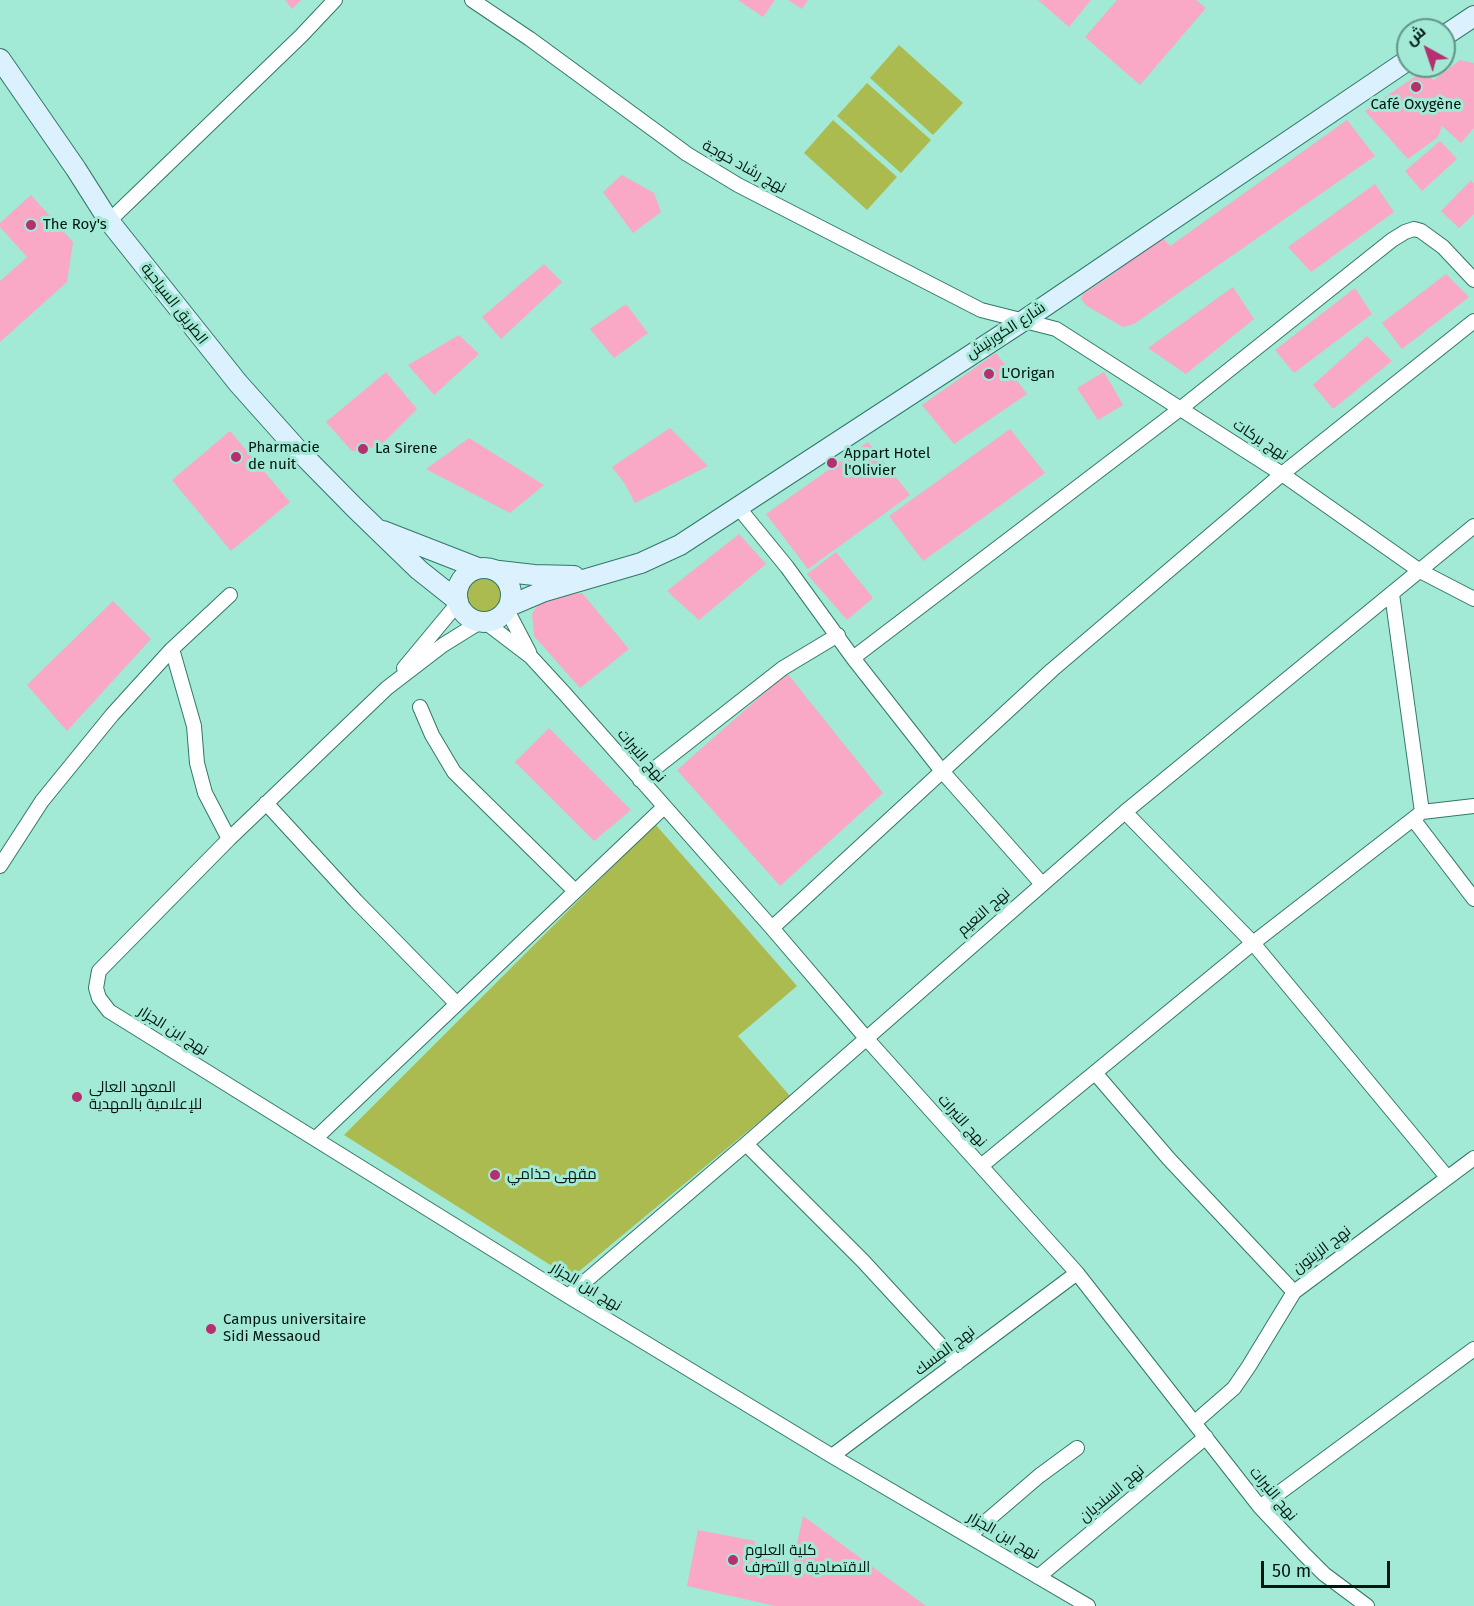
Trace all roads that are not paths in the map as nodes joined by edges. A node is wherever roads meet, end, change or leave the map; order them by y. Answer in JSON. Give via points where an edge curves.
{"nodes":[{"id":1,"x":335,"y":0,"type":"edge"},
{"id":2,"x":472,"y":0,"type":"edge"},
{"id":3,"x":1471,"y":24,"type":"edge"},
{"id":4,"x":1456,"y":31,"type":"edge"},
{"id":5,"x":0,"y":59,"type":"edge"},
{"id":6,"x":1396,"y":68,"type":"edge"},
{"id":7,"x":109,"y":221,"type":"junction"},
{"id":8,"x":1474,"y":280,"type":"edge"},
{"id":9,"x":1023,"y":321,"type":"junction"},
{"id":10,"x":1474,"y":321,"type":"edge"},
{"id":11,"x":1180,"y":409,"type":"junction"},
{"id":12,"x":1282,"y":474,"type":"junction"},
{"id":13,"x":738,"y":507,"type":"junction"},
{"id":14,"x":1474,"y":526,"type":"edge"},
{"id":15,"x":375,"y":528,"type":"junction"},
{"id":16,"x":478,"y":568,"type":"junction"},
{"id":17,"x":499,"y":571,"type":"junction"},
{"id":18,"x":1420,"y":572,"type":"junction"},
{"id":19,"x":591,"y":576,"type":"junction"},
{"id":20,"x":1392,"y":594,"type":"junction"},
{"id":21,"x":230,"y":595,"type":"dead end"},
{"id":22,"x":1474,"y":599,"type":"edge"},
{"id":23,"x":458,"y":602,"type":"junction"},
{"id":24,"x":508,"y":608,"type":"junction"},
{"id":25,"x":483,"y":622,"type":"junction"},
{"id":26,"x":838,"y":635,"type":"junction"},
{"id":27,"x":172,"y":650,"type":"junction"},
{"id":28,"x":531,"y":657,"type":"junction"},
{"id":29,"x":852,"y":658,"type":"junction"},
{"id":30,"x":387,"y":688,"type":"junction"},
{"id":31,"x":420,"y":707,"type":"dead end"},
{"id":32,"x":941,"y":770,"type":"junction"},
{"id":33,"x":640,"y":780,"type":"junction"},
{"id":34,"x":266,"y":803,"type":"junction"},
{"id":35,"x":1474,"y":806,"type":"edge"},
{"id":36,"x":664,"y":807,"type":"junction"},
{"id":37,"x":1125,"y":812,"type":"junction"},
{"id":38,"x":1418,"y":816,"type":"junction"},
{"id":39,"x":229,"y":838,"type":"junction"},
{"id":40,"x":0,"y":866,"type":"edge"},
{"id":41,"x":1042,"y":884,"type":"junction"},
{"id":42,"x":575,"y":891,"type":"junction"},
{"id":43,"x":1474,"y":899,"type":"edge"},
{"id":44,"x":772,"y":928,"type":"junction"},
{"id":45,"x":1253,"y":943,"type":"junction"},
{"id":46,"x":456,"y":1003,"type":"junction"},
{"id":47,"x":866,"y":1038,"type":"junction"},
{"id":48,"x":1096,"y":1074,"type":"junction"},
{"id":49,"x":316,"y":1138,"type":"junction"},
{"id":50,"x":746,"y":1144,"type":"junction"},
{"id":51,"x":1474,"y":1158,"type":"edge"},
{"id":52,"x":981,"y":1166,"type":"junction"},
{"id":53,"x":1447,"y":1177,"type":"junction"},
{"id":54,"x":1077,"y":1273,"type":"junction"},
{"id":55,"x":1294,"y":1292,"type":"junction"},
{"id":56,"x":568,"y":1296,"type":"junction"},
{"id":57,"x":1474,"y":1349,"type":"edge"},
{"id":58,"x":957,"y":1363,"type":"junction"},
{"id":59,"x":1195,"y":1422,"type":"junction"},
{"id":60,"x":1206,"y":1437,"type":"junction"},
{"id":61,"x":1077,"y":1448,"type":"dead end"},
{"id":62,"x":832,"y":1456,"type":"junction"},
{"id":63,"x":1260,"y":1507,"type":"junction"},
{"id":64,"x":969,"y":1536,"type":"junction"},
{"id":65,"x":1038,"y":1577,"type":"junction"},
{"id":66,"x":1088,"y":1606,"type":"edge"},
{"id":67,"x":1367,"y":1606,"type":"edge"}],
"edges":[{"from":1,"to":7,"type":"street"},
{"from":2,"to":9,"type":"street","name":"نهج رشاد خوجة","via":[[687,154],[738,184],[981,310]]},
{"from":3,"to":4,"type":"main road"},
{"from":5,"to":7,"type":"main road","name":"الطريق السياحية"},
{"from":6,"to":9,"type":"main road","name":"شارع الكورنيش"},
{"from":7,"to":15,"type":"main road","name":"الطريق السياحية","via":[[238,383]]},
{"from":8,"to":11,"type":"street","via":[[1430,236],[1414,229],[1405,232]]},
{"from":9,"to":11,"type":"street","name":"نهج بركات","via":[[1056,329]]},
{"from":9,"to":13,"type":"main road","name":"شارع الكورنيش"},
{"from":10,"to":12,"type":"street"},
{"from":11,"to":12,"type":"street","name":"نهج بركات"},
{"from":11,"to":29,"type":"street"},
{"from":12,"to":18,"type":"street","name":"نهج بركات"},
{"from":12,"to":32,"type":"street"},
{"from":13,"to":19,"type":"main road","name":"شارع الكورنيش","via":[[680,545],[641,563]]},
{"from":13,"to":26,"type":"street"},
{"from":14,"to":18,"type":"street","name":"نهج النعيم"},
{"from":15,"to":16,"type":"main road","name":"الطريق السياحية"},
{"from":15,"to":23,"type":"main road","name":"الطريق السياحية"},
{"from":16,"to":17,"type":"main road"},
{"from":16,"to":23,"type":"main road","via":[[461,580]]},
{"from":17,"to":19,"type":"main road","name":"شارع الكورنيش"},
{"from":17,"to":24,"type":"main road","via":[[509,583],[512,598]]},
{"from":18,"to":20,"type":"street","name":"نهج النعيم"},
{"from":18,"to":22,"type":"street","name":"نهج بركات"},
{"from":19,"to":24,"type":"main road","name":"شارع الكورنيش"},
{"from":20,"to":37,"type":"street","name":"نهج النعيم"},
{"from":20,"to":38,"type":"street"},
{"from":21,"to":27,"type":"street"},
{"from":23,"to":25,"type":"main road","via":[[466,615]]},
{"from":23,"to":30,"type":"street"},
{"from":24,"to":25,"type":"main road","via":[[498,619]]},
{"from":24,"to":28,"type":"street"},
{"from":25,"to":28,"type":"street"},
{"from":25,"to":30,"type":"street","via":[[443,645]]},
{"from":26,"to":29,"type":"street"},
{"from":26,"to":33,"type":"street","via":[[783,668]]},
{"from":27,"to":39,"type":"street","via":[[194,726],[197,763],[205,793]]},
{"from":27,"to":40,"type":"street","via":[[112,715],[42,801]]},
{"from":28,"to":33,"type":"street","name":"نهج النيرات"},
{"from":29,"to":32,"type":"street"},
{"from":30,"to":34,"type":"street"},
{"from":31,"to":42,"type":"street","via":[[454,772]]},
{"from":32,"to":41,"type":"street"},
{"from":32,"to":44,"type":"street"},
{"from":33,"to":36,"type":"street","name":"نهج النيرات"},
{"from":34,"to":39,"type":"street"},
{"from":34,"to":46,"type":"street"},
{"from":35,"to":38,"type":"street"},
{"from":36,"to":42,"type":"street"},
{"from":36,"to":44,"type":"street","name":"نهج النيرات"},
{"from":37,"to":41,"type":"street","name":"نهج النعيم"},
{"from":37,"to":45,"type":"street"},
{"from":38,"to":43,"type":"street"},
{"from":38,"to":45,"type":"street"},
{"from":39,"to":49,"type":"street","name":"نهج ابن الجزار","via":[[99,971],[96,988],[109,1011]]},
{"from":41,"to":47,"type":"street","name":"نهج النعيم"},
{"from":42,"to":46,"type":"street"},
{"from":44,"to":47,"type":"street","name":"نهج النيرات"},
{"from":45,"to":48,"type":"street"},
{"from":45,"to":53,"type":"street"},
{"from":46,"to":49,"type":"street"},
{"from":47,"to":50,"type":"street","name":"نهج النعيم"},
{"from":47,"to":52,"type":"street","name":"نهج النيرات"},
{"from":48,"to":52,"type":"street"},
{"from":48,"to":55,"type":"street","via":[[1169,1159]]},
{"from":49,"to":56,"type":"street","name":"نهج ابن الجزار"},
{"from":50,"to":56,"type":"street","name":"نهج النعيم"},
{"from":50,"to":58,"type":"street"},
{"from":51,"to":53,"type":"street","name":"نهج الزيتون"},
{"from":52,"to":54,"type":"street","name":"نهج النيرات"},
{"from":53,"to":55,"type":"street","name":"نهج الزيتون"},
{"from":54,"to":58,"type":"street","name":"نهج المسك"},
{"from":54,"to":59,"type":"street","name":"نهج النيرات"},
{"from":55,"to":59,"type":"street","name":"نهج الزيتون","via":[[1234,1388]]},
{"from":56,"to":62,"type":"street","name":"نهج ابن الجزار"},
{"from":57,"to":63,"type":"street"},
{"from":58,"to":62,"type":"street","name":"نهج المسك"},
{"from":59,"to":60,"type":"street","name":"نهج النيرات"},
{"from":60,"to":63,"type":"street","name":"نهج النيرات"},
{"from":60,"to":65,"type":"street","name":"نهج السنديان"},
{"from":61,"to":64,"type":"street"},
{"from":62,"to":64,"type":"street","name":"نهج ابن الجزار"},
{"from":63,"to":67,"type":"street","name":"نهج النيرات","via":[[1324,1574]]},
{"from":64,"to":65,"type":"street","name":"نهج ابن الجزار"},
{"from":65,"to":66,"type":"street","name":"نهج ابن الجزار"}]}
